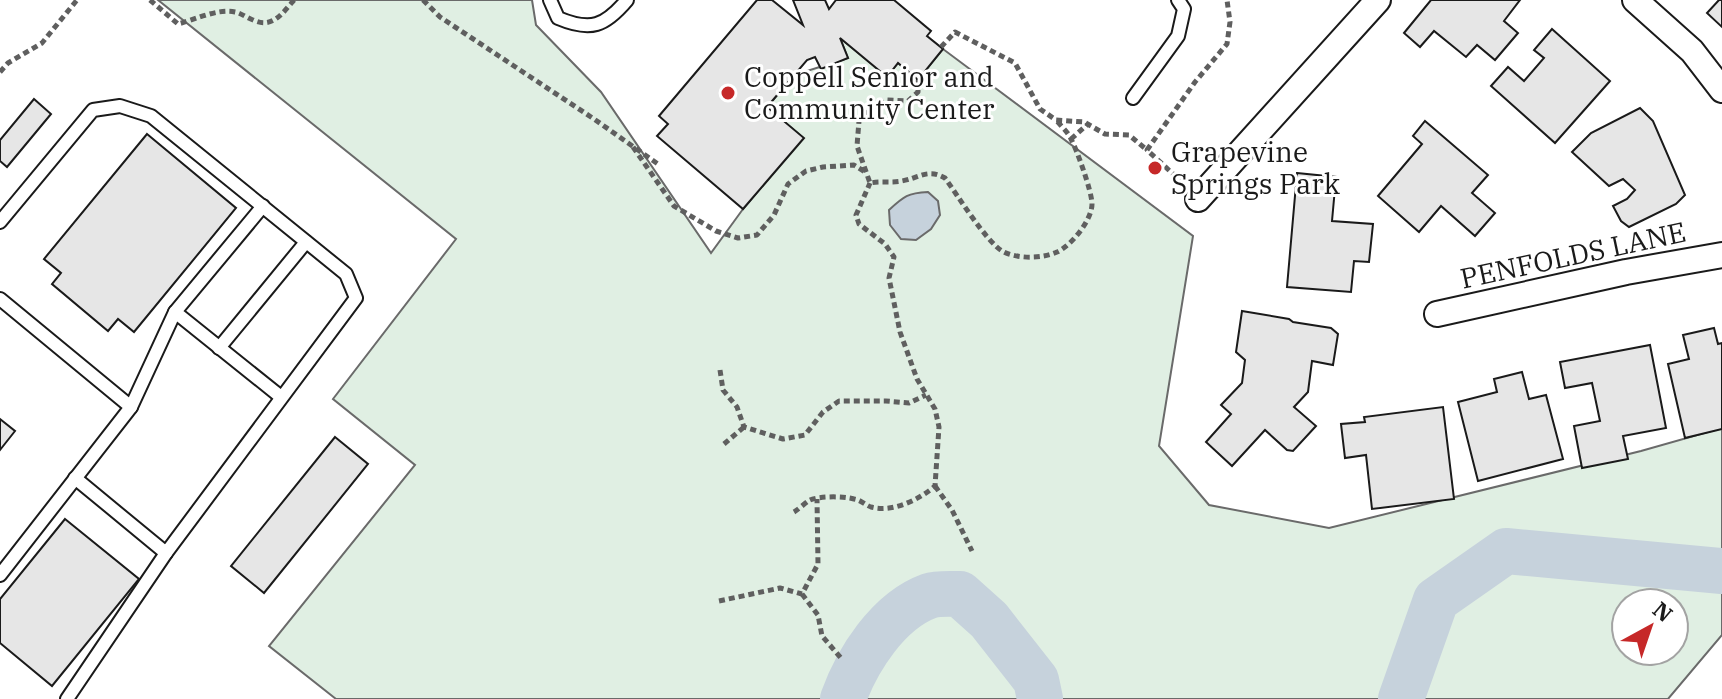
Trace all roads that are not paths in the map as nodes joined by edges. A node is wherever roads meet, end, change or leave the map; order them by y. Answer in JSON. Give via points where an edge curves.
{"nodes":[{"id":1,"x":550,"y":0,"type":"edge"},
{"id":2,"x":627,"y":0,"type":"edge"},
{"id":3,"x":1178,"y":0,"type":"edge"},
{"id":4,"x":1378,"y":0,"type":"edge"},
{"id":5,"x":1635,"y":0,"type":"edge"},
{"id":6,"x":1722,"y":90,"type":"edge"},
{"id":7,"x":1133,"y":98,"type":"dead end"},
{"id":8,"x":1198,"y":199,"type":"road end"},
{"id":9,"x":263,"y":206,"type":"junction"},
{"id":10,"x":0,"y":222,"type":"edge"},
{"id":11,"x":306,"y":242,"type":"junction"},
{"id":12,"x":1722,"y":255,"type":"edge"},
{"id":13,"x":0,"y":299,"type":"edge"},
{"id":14,"x":175,"y":312,"type":"junction"},
{"id":15,"x":1437,"y":314,"type":"dead end"},
{"id":16,"x":219,"y":348,"type":"junction"},
{"id":17,"x":281,"y":397,"type":"junction"},
{"id":18,"x":131,"y":407,"type":"junction"},
{"id":19,"x":75,"y":478,"type":"junction"},
{"id":20,"x":166,"y":553,"type":"junction"},
{"id":21,"x":0,"y":575,"type":"edge"},
{"id":22,"x":67,"y":699,"type":"edge"}],
"edges":[{"from":1,"to":2,"type":"lane","via":[[558,18],[588,25],[601,24]]},
{"from":3,"to":7,"type":"lane","via":[[1184,9],[1178,36]]},
{"from":4,"to":8,"type":"street"},
{"from":5,"to":6,"type":"street","via":[[1692,51]]},
{"from":9,"to":10,"type":"lane","via":[[151,116],[120,106],[93,110]]},
{"from":9,"to":11,"type":"lane"},
{"from":9,"to":14,"type":"lane"},
{"from":11,"to":16,"type":"lane"},
{"from":11,"to":17,"type":"lane","via":[[346,274],[356,298]]},
{"from":12,"to":15,"type":"street","name":"PENFOLDS LANE"},
{"from":13,"to":18,"type":"lane"},
{"from":14,"to":16,"type":"lane"},
{"from":14,"to":18,"type":"lane"},
{"from":16,"to":17,"type":"lane"},
{"from":17,"to":20,"type":"lane"},
{"from":18,"to":19,"type":"lane"},
{"from":19,"to":20,"type":"lane"},
{"from":19,"to":21,"type":"lane"},
{"from":20,"to":22,"type":"lane"}]}
